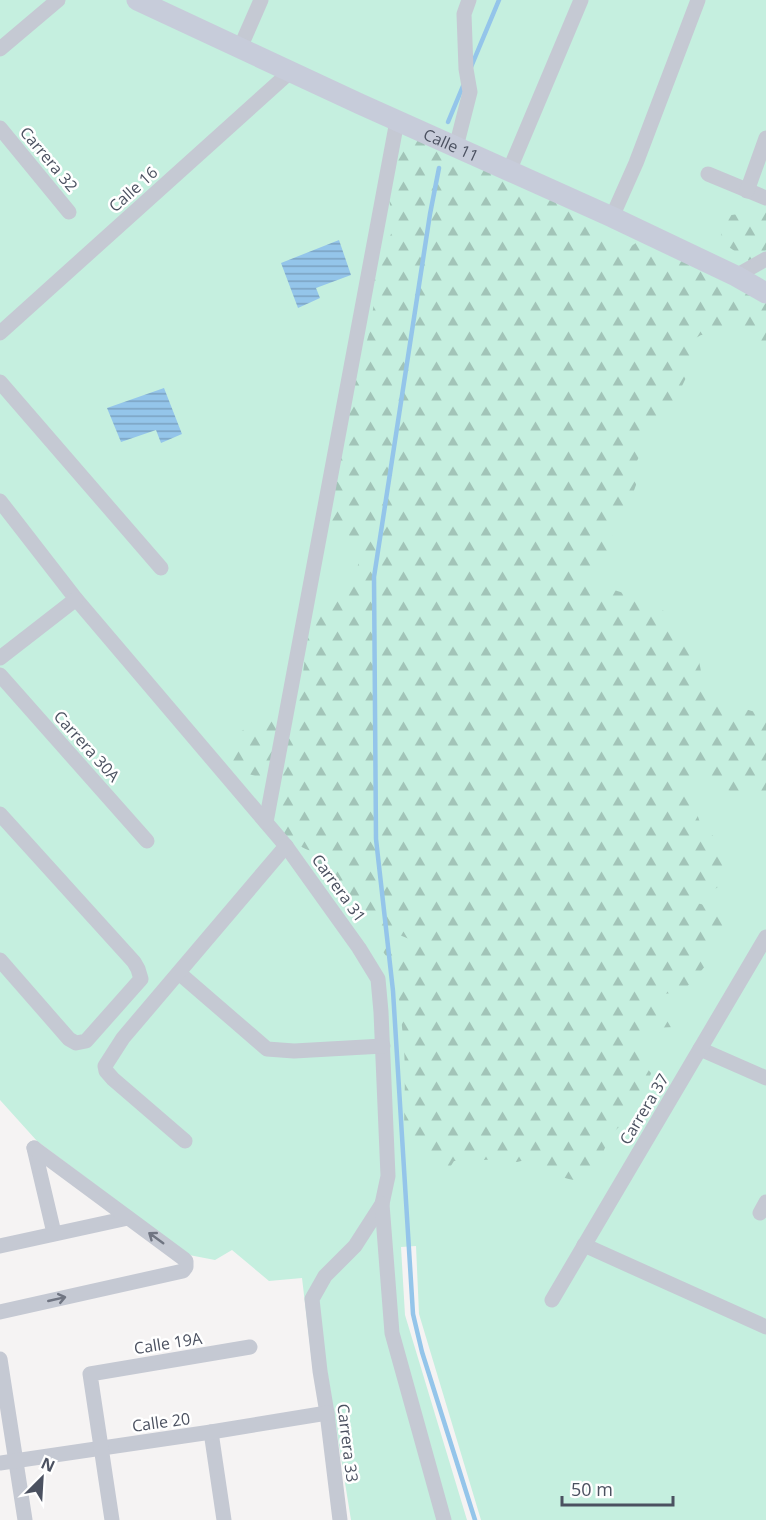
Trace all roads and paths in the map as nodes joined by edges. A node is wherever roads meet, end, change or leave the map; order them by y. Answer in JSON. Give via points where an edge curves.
{"nodes":[{"id":1,"x":58,"y":0,"type":"edge"},
{"id":2,"x":137,"y":0,"type":"edge"},
{"id":3,"x":261,"y":0,"type":"edge"},
{"id":4,"x":469,"y":0,"type":"edge"},
{"id":5,"x":581,"y":0,"type":"edge"},
{"id":6,"x":698,"y":0,"type":"edge"},
{"id":7,"x":240,"y":48,"type":"junction"},
{"id":8,"x":0,"y":49,"type":"edge"},
{"id":9,"x":290,"y":72,"type":"junction"},
{"id":10,"x":397,"y":121,"type":"junction"},
{"id":11,"x":0,"y":128,"type":"edge"},
{"id":12,"x":766,"y":141,"type":"edge"},
{"id":13,"x":456,"y":147,"type":"junction"},
{"id":14,"x":509,"y":171,"type":"junction"},
{"id":15,"x":708,"y":174,"type":"dead end"},
{"id":16,"x":747,"y":191,"type":"junction"},
{"id":17,"x":766,"y":198,"type":"edge"},
{"id":18,"x":69,"y":212,"type":"dead end"},
{"id":19,"x":612,"y":217,"type":"junction"},
{"id":20,"x":766,"y":259,"type":"edge"},
{"id":21,"x":736,"y":276,"type":"junction"},
{"id":22,"x":766,"y":293,"type":"edge"},
{"id":23,"x":0,"y":333,"type":"edge"},
{"id":24,"x":0,"y":382,"type":"edge"},
{"id":25,"x":0,"y":501,"type":"edge"},
{"id":26,"x":161,"y":568,"type":"dead end"},
{"id":27,"x":76,"y":599,"type":"junction"},
{"id":28,"x":0,"y":658,"type":"edge"},
{"id":29,"x":0,"y":675,"type":"edge"},
{"id":30,"x":0,"y":814,"type":"edge"},
{"id":31,"x":266,"y":822,"type":"junction"},
{"id":32,"x":147,"y":841,"type":"dead end"},
{"id":33,"x":286,"y":846,"type":"junction"},
{"id":34,"x":766,"y":937,"type":"edge"},
{"id":35,"x":0,"y":960,"type":"edge"},
{"id":36,"x":179,"y":973,"type":"junction"},
{"id":37,"x":383,"y":1047,"type":"junction"},
{"id":38,"x":700,"y":1049,"type":"junction"},
{"id":39,"x":766,"y":1078,"type":"edge"},
{"id":40,"x":184,"y":1141,"type":"dead end"},
{"id":41,"x":382,"y":1204,"type":"junction"},
{"id":42,"x":128,"y":1218,"type":"junction"},
{"id":43,"x":54,"y":1233,"type":"junction"},
{"id":44,"x":584,"y":1245,"type":"junction"},
{"id":45,"x":0,"y":1246,"type":"edge"},
{"id":46,"x":552,"y":1300,"type":"dead end"},
{"id":47,"x":0,"y":1312,"type":"edge"},
{"id":48,"x":766,"y":1327,"type":"edge"},
{"id":49,"x":250,"y":1347,"type":"dead end"},
{"id":50,"x":0,"y":1359,"type":"edge"},
{"id":51,"x":320,"y":1371,"type":"joint"},
{"id":52,"x":327,"y":1413,"type":"junction"},
{"id":53,"x":211,"y":1432,"type":"junction"},
{"id":54,"x":102,"y":1449,"type":"junction"},
{"id":55,"x":8,"y":1462,"type":"edge"},
{"id":56,"x":25,"y":1520,"type":"edge"},
{"id":57,"x":112,"y":1520,"type":"edge"},
{"id":58,"x":224,"y":1520,"type":"edge"},
{"id":59,"x":340,"y":1520,"type":"edge"},
{"id":60,"x":444,"y":1520,"type":"edge"}],
"edges":[{"from":1,"to":8,"type":"street"},
{"from":2,"to":7,"type":"main road","name":"Calle 11"},
{"from":3,"to":7,"type":"street"},
{"from":4,"to":13,"type":"street","via":[[464,14],[470,92]]},
{"from":5,"to":14,"type":"street"},
{"from":6,"to":19,"type":"street"},
{"from":7,"to":9,"type":"main road","name":"Calle 11"},
{"from":9,"to":10,"type":"main road","name":"Calle 11"},
{"from":9,"to":23,"type":"street","name":"Calle 16"},
{"from":10,"to":13,"type":"main road","name":"Calle 11"},
{"from":10,"to":31,"type":"street"},
{"from":11,"to":18,"type":"street","name":"Carrera 32"},
{"from":12,"to":16,"type":"street"},
{"from":13,"to":14,"type":"main road","name":"Calle 11"},
{"from":14,"to":19,"type":"main road","name":"Calle 11"},
{"from":15,"to":16,"type":"street"},
{"from":16,"to":17,"type":"street"},
{"from":19,"to":21,"type":"main road","name":"Calle 11"},
{"from":20,"to":21,"type":"street"},
{"from":21,"to":22,"type":"main road","name":"Calle 11"},
{"from":24,"to":26,"type":"street"},
{"from":25,"to":27,"type":"street","name":"Carrera 31"},
{"from":27,"to":28,"type":"street"},
{"from":27,"to":31,"type":"street","name":"Carrera 31"},
{"from":29,"to":32,"type":"street","name":"Carrera 30A"},
{"from":30,"to":35,"type":"street","via":[[134,962],[141,978],[87,1041],[76,1043]]},
{"from":31,"to":33,"type":"street","name":"Carrera 31"},
{"from":33,"to":36,"type":"street"},
{"from":33,"to":37,"type":"street","name":"Carrera 31","via":[[378,979]]},
{"from":34,"to":38,"type":"street","name":"Carrera 37"},
{"from":36,"to":37,"type":"street","via":[[267,1049]]},
{"from":36,"to":40,"type":"street","via":[[123,1038],[105,1066],[113,1079]]},
{"from":37,"to":41,"type":"street","name":"Carrera 31","via":[[388,1176]]},
{"from":38,"to":39,"type":"street"},
{"from":38,"to":44,"type":"street","name":"Carrera 37"},
{"from":41,"to":51,"type":"street","name":"Carrera 31","via":[[355,1246],[325,1276],[312,1299]]},
{"from":41,"to":60,"type":"street","via":[[392,1333]]},
{"from":42,"to":43,"type":"street"},
{"from":42,"to":43,"type":"street","via":[[34,1148]]},
{"from":47,"to":42,"type":"street","one_way":true,"via":[[185,1269],[184,1258]]},
{"from":43,"to":45,"type":"street"},
{"from":44,"to":46,"type":"street","name":"Carrera 37"},
{"from":44,"to":48,"type":"street"},
{"from":49,"to":54,"type":"street","name":"Calle 19A","via":[[90,1374]]},
{"from":50,"to":55,"type":"street"},
{"from":51,"to":52,"type":"street","name":"Carrera 33"},
{"from":52,"to":53,"type":"street","name":"Calle 20"},
{"from":52,"to":59,"type":"street","name":"Carrera 33"},
{"from":53,"to":54,"type":"street","name":"Calle 20"},
{"from":53,"to":58,"type":"street"},
{"from":54,"to":55,"type":"street","name":"Calle 20"},
{"from":54,"to":57,"type":"street"},
{"from":55,"to":56,"type":"street"}]}
